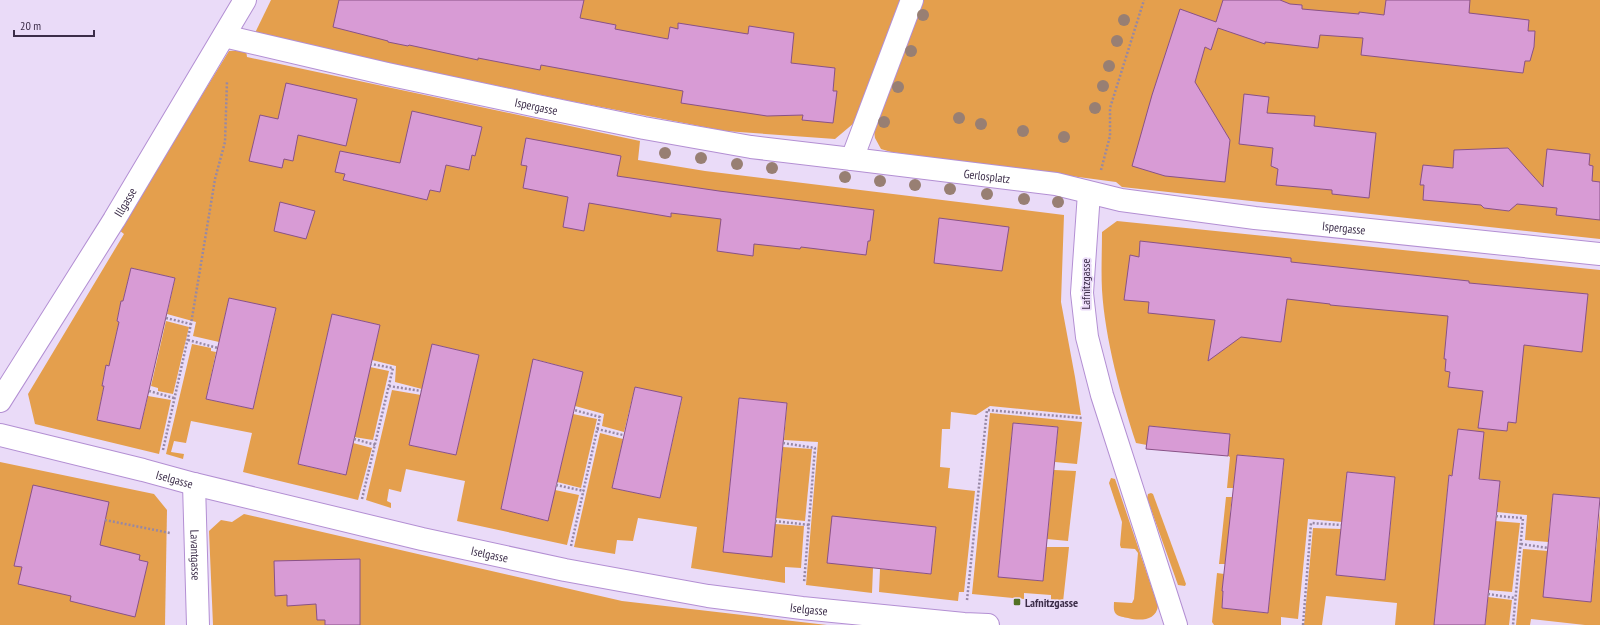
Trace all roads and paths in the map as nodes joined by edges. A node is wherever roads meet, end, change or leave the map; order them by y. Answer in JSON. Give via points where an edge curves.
{"nodes":[{"id":1,"x":245,"y":0,"type":"edge"},
{"id":2,"x":912,"y":0,"type":"edge"},
{"id":3,"x":1144,"y":0,"type":"edge"},
{"id":4,"x":224,"y":36,"type":"junction"},
{"id":5,"x":227,"y":79,"type":"dead end"},
{"id":6,"x":852,"y":159,"type":"junction"},
{"id":7,"x":1089,"y":193,"type":"junction"},
{"id":8,"x":1600,"y":254,"type":"edge"},
{"id":9,"x":166,"y":318,"type":"dead end"},
{"id":10,"x":191,"y":324,"type":"junction"},
{"id":11,"x":188,"y":340,"type":"junction"},
{"id":12,"x":218,"y":348,"type":"dead end"},
{"id":13,"x":371,"y":364,"type":"dead end"},
{"id":14,"x":389,"y":386,"type":"junction"},
{"id":15,"x":150,"y":391,"type":"dead end"},
{"id":16,"x":421,"y":391,"type":"dead end"},
{"id":17,"x":174,"y":398,"type":"junction"},
{"id":18,"x":0,"y":401,"type":"edge"},
{"id":19,"x":574,"y":410,"type":"dead end"},
{"id":20,"x":1111,"y":421,"type":"junction"},
{"id":21,"x":597,"y":429,"type":"junction"},
{"id":22,"x":0,"y":435,"type":"edge"},
{"id":23,"x":624,"y":435,"type":"dead end"},
{"id":24,"x":354,"y":439,"type":"dead end"},
{"id":25,"x":783,"y":443,"type":"dead end"},
{"id":26,"x":376,"y":445,"type":"junction"},
{"id":27,"x":158,"y":474,"type":"junction"},
{"id":28,"x":194,"y":484,"type":"junction"},
{"id":29,"x":556,"y":485,"type":"dead end"},
{"id":30,"x":584,"y":491,"type":"junction"},
{"id":31,"x":1496,"y":516,"type":"dead end"},
{"id":32,"x":105,"y":520,"type":"dead end"},
{"id":33,"x":775,"y":521,"type":"dead end"},
{"id":34,"x":356,"y":523,"type":"junction"},
{"id":35,"x":809,"y":524,"type":"junction"},
{"id":36,"x":1341,"y":525,"type":"dead end"},
{"id":37,"x":170,"y":533,"type":"dead end"},
{"id":38,"x":1521,"y":544,"type":"junction"},
{"id":39,"x":1548,"y":548,"type":"dead end"},
{"id":40,"x":565,"y":570,"type":"junction"},
{"id":41,"x":1488,"y":594,"type":"dead end"},
{"id":42,"x":1516,"y":598,"type":"junction"},
{"id":43,"x":802,"y":608,"type":"junction"},
{"id":44,"x":964,"y":624,"type":"edge"},
{"id":45,"x":198,"y":625,"type":"edge"},
{"id":46,"x":988,"y":625,"type":"edge"},
{"id":47,"x":1176,"y":625,"type":"edge"},
{"id":48,"x":1302,"y":625,"type":"edge"},
{"id":49,"x":1513,"y":625,"type":"edge"}],
"edges":[{"from":1,"to":4,"type":"street","name":"Illgasse"},
{"from":2,"to":6,"type":"street"},
{"from":3,"to":7,"type":"path","via":[[1110,108],[1110,136],[1102,165],[1098,179]]},
{"from":4,"to":6,"type":"street","name":"Ispergasse","via":[[387,74],[629,125],[751,147]]},
{"from":4,"to":18,"type":"street","name":"Illgasse","via":[[114,220]]},
{"from":5,"to":10,"type":"path","via":[[225,142],[215,179]]},
{"from":6,"to":7,"type":"street","name":"Gerlosplatz","via":[[1056,184]]},
{"from":7,"to":8,"type":"street","name":"Ispergasse","via":[[1122,200],[1255,218]]},
{"from":7,"to":20,"type":"street","name":"Lafnitzgasse","via":[[1082,293],[1087,337]]},
{"from":9,"to":10,"type":"path"},
{"from":10,"to":11,"type":"path"},
{"from":11,"to":12,"type":"path"},
{"from":11,"to":17,"type":"path"},
{"from":13,"to":14,"type":"path","via":[[393,368]]},
{"from":14,"to":16,"type":"path"},
{"from":14,"to":26,"type":"path"},
{"from":15,"to":17,"type":"path"},
{"from":17,"to":27,"type":"path"},
{"from":19,"to":21,"type":"path","via":[[600,417]]},
{"from":20,"to":44,"type":"path","via":[[987,410]]},
{"from":20,"to":47,"type":"street","name":"Lafnitzgasse"},
{"from":21,"to":23,"type":"path"},
{"from":21,"to":30,"type":"path"},
{"from":22,"to":27,"type":"street","name":"Iselgasse"},
{"from":24,"to":26,"type":"path"},
{"from":25,"to":35,"type":"path","via":[[815,448]]},
{"from":26,"to":34,"type":"path"},
{"from":27,"to":28,"type":"street","name":"Iselgasse"},
{"from":28,"to":34,"type":"street","name":"Iselgasse"},
{"from":28,"to":45,"type":"street","name":"Lavantgasse"},
{"from":29,"to":30,"type":"path"},
{"from":30,"to":40,"type":"path"},
{"from":31,"to":38,"type":"path","via":[[1523,518]]},
{"from":32,"to":37,"type":"path"},
{"from":33,"to":35,"type":"path"},
{"from":34,"to":40,"type":"street","name":"Iselgasse"},
{"from":35,"to":43,"type":"path"},
{"from":36,"to":48,"type":"path","via":[[1311,523]]},
{"from":38,"to":39,"type":"path"},
{"from":38,"to":42,"type":"path"},
{"from":40,"to":43,"type":"street","name":"Iselgasse","via":[[708,596]]},
{"from":41,"to":42,"type":"path"},
{"from":42,"to":49,"type":"path"},
{"from":43,"to":44,"type":"street","name":"Iselgasse"},
{"from":44,"to":46,"type":"street","name":"Iselgasse"}]}
